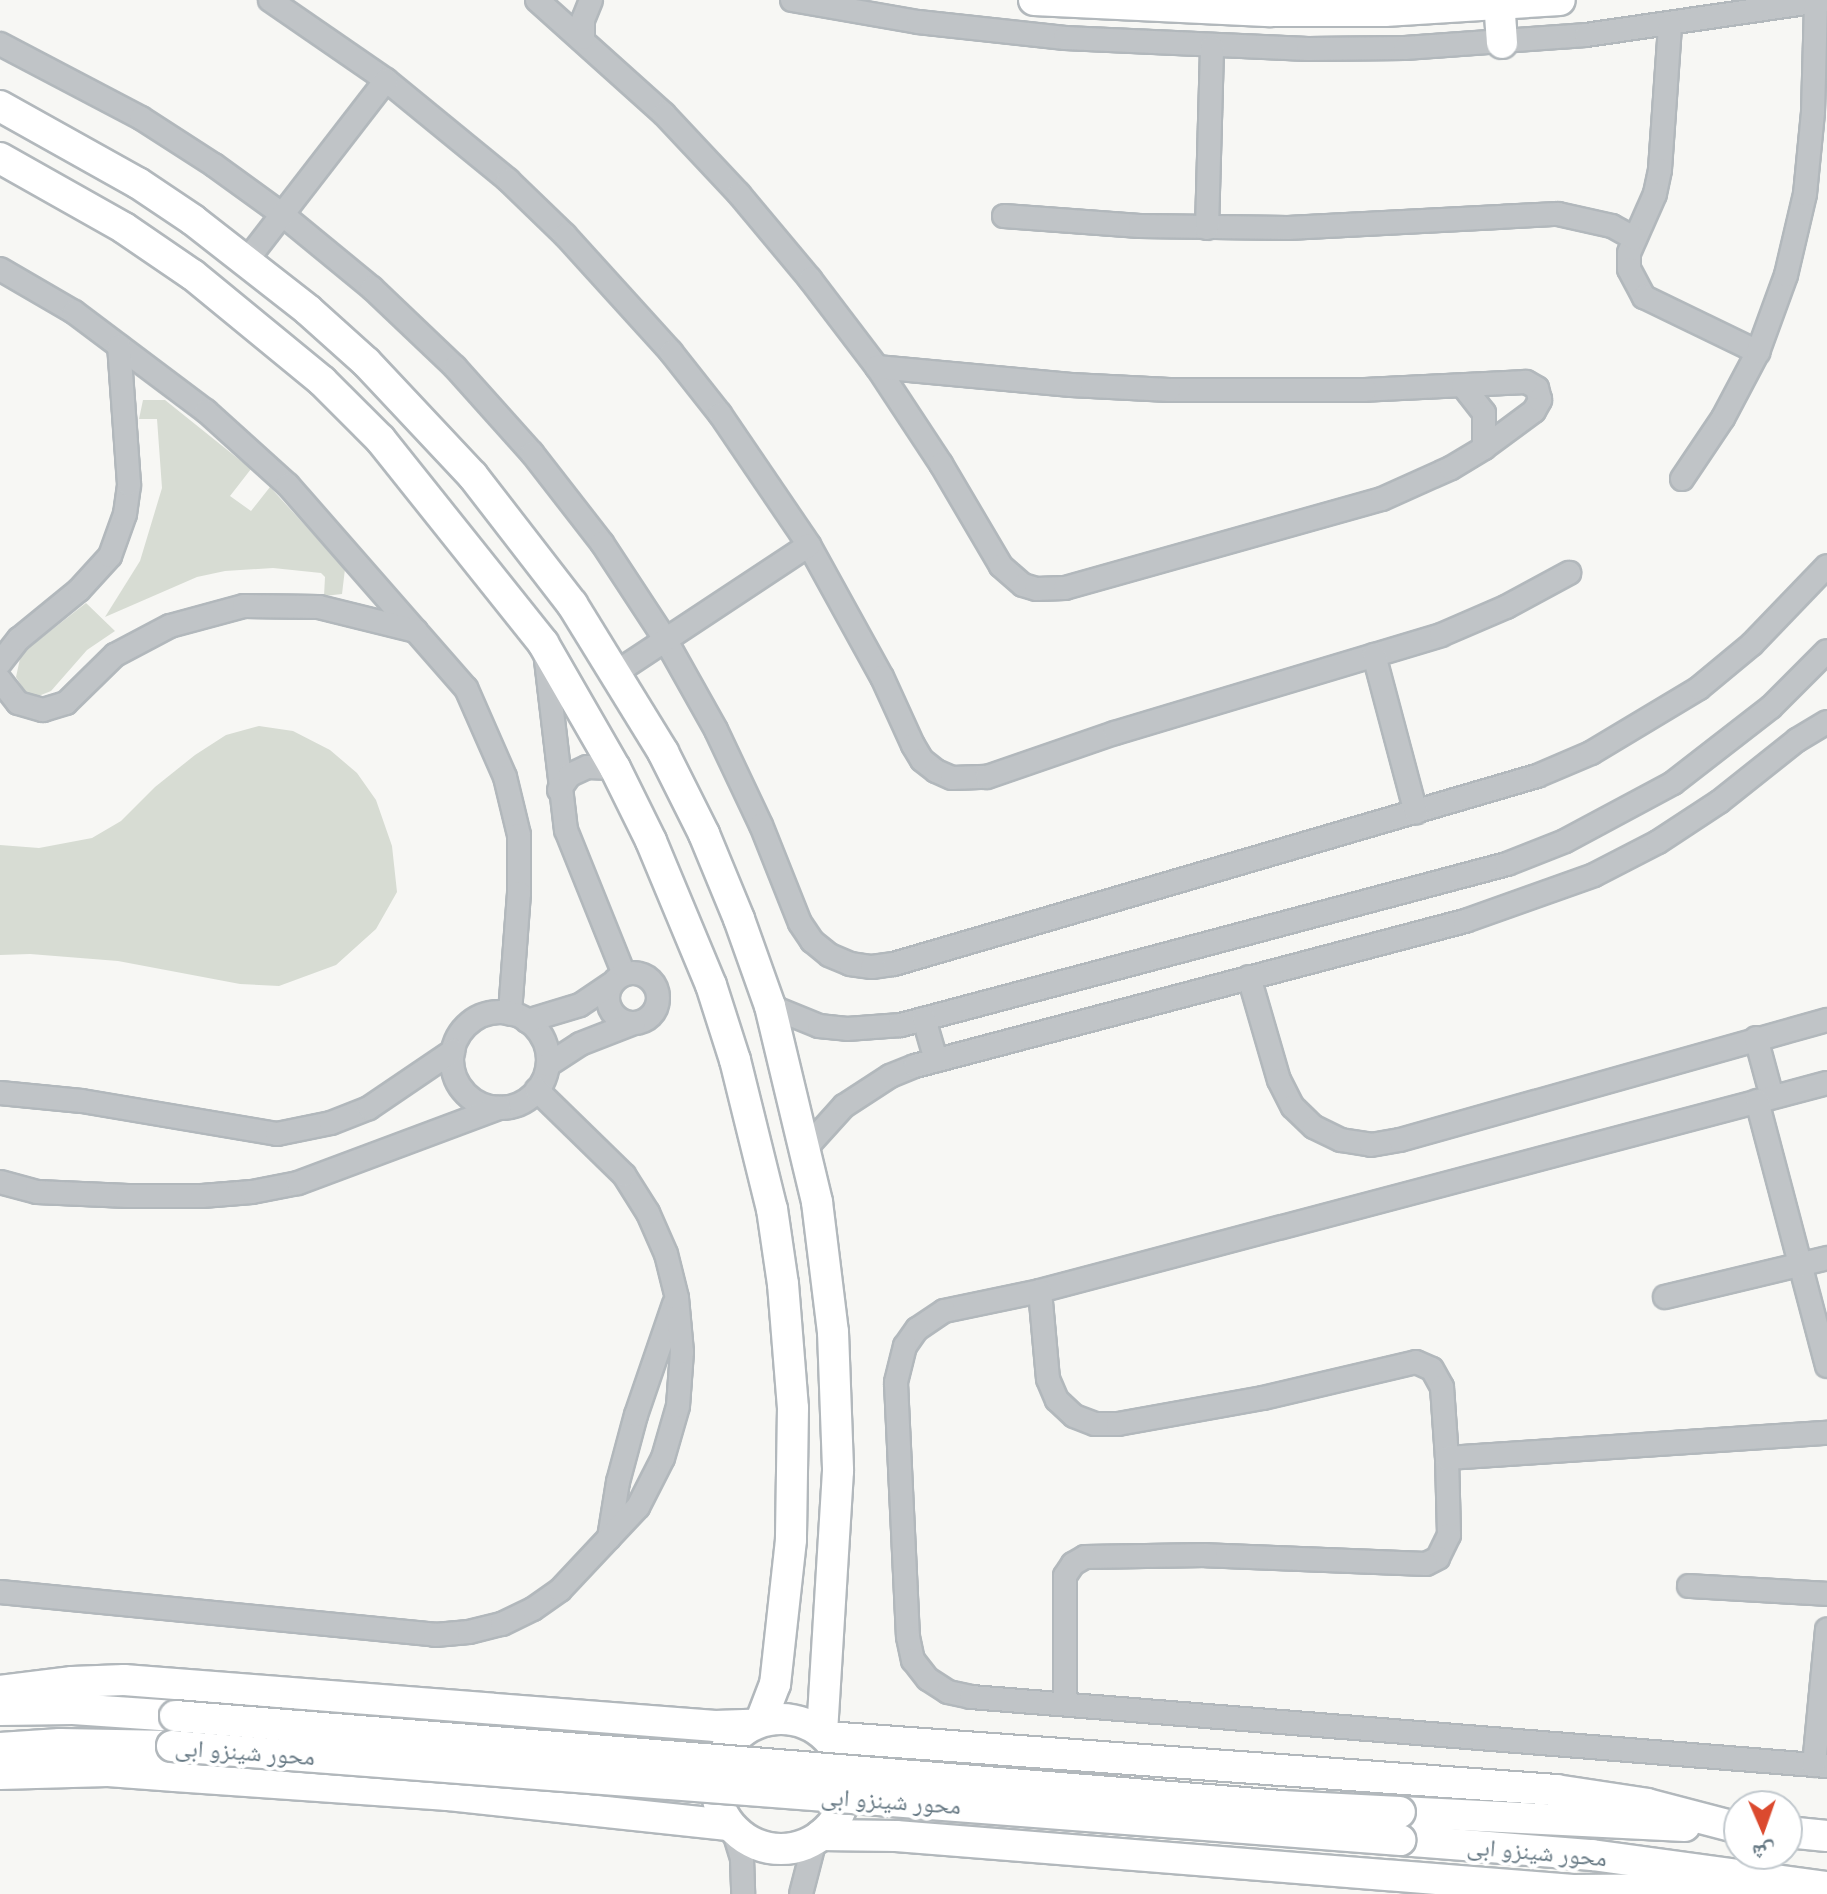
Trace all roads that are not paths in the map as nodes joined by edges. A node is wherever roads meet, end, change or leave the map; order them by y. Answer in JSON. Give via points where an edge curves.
{"nodes":[{"id":1,"x":270,"y":0,"type":"edge"},
{"id":2,"x":537,"y":0,"type":"edge"},
{"id":3,"x":591,"y":0,"type":"edge"},
{"id":4,"x":792,"y":0,"type":"edge"},
{"id":5,"x":1034,"y":0,"type":"edge"},
{"id":6,"x":1560,"y":0,"type":"edge"},
{"id":7,"x":1821,"y":1,"type":"edge"},
{"id":8,"x":1499,"y":2,"type":"edge"},
{"id":9,"x":1670,"y":26,"type":"junction"},
{"id":10,"x":583,"y":38,"type":"junction"},
{"id":11,"x":1502,"y":43,"type":"junction"},
{"id":12,"x":0,"y":44,"type":"edge"},
{"id":13,"x":1212,"y":47,"type":"junction"},
{"id":14,"x":386,"y":80,"type":"junction"},
{"id":15,"x":0,"y":106,"type":"edge"},
{"id":16,"x":37,"y":126,"type":"junction"},
{"id":17,"x":6,"y":161,"type":"edge"},
{"id":18,"x":283,"y":215,"type":"junction"},
{"id":19,"x":1004,"y":216,"type":"dead end"},
{"id":20,"x":1207,"y":228,"type":"junction"},
{"id":21,"x":1634,"y":238,"type":"junction"},
{"id":22,"x":247,"y":260,"type":"junction"},
{"id":23,"x":0,"y":269,"type":"edge"},
{"id":24,"x":119,"y":346,"type":"junction"},
{"id":25,"x":1758,"y":352,"type":"junction"},
{"id":26,"x":877,"y":367,"type":"junction"},
{"id":27,"x":1463,"y":386,"type":"junction"},
{"id":28,"x":1484,"y":448,"type":"junction"},
{"id":29,"x":1682,"y":479,"type":"dead end"},
{"id":30,"x":809,"y":545,"type":"junction"},
{"id":31,"x":1569,"y":573,"type":"dead end"},
{"id":32,"x":1824,"y":577,"type":"edge"},
{"id":33,"x":416,"y":631,"type":"junction"},
{"id":34,"x":665,"y":639,"type":"junction"},
{"id":35,"x":543,"y":643,"type":"junction"},
{"id":36,"x":1827,"y":651,"type":"edge"},
{"id":37,"x":1374,"y":655,"type":"junction"},
{"id":38,"x":0,"y":663,"type":"edge"},
{"id":39,"x":617,"y":672,"type":"junction"},
{"id":40,"x":0,"y":680,"type":"edge"},
{"id":41,"x":1827,"y":722,"type":"edge"},
{"id":42,"x":615,"y":768,"type":"junction"},
{"id":43,"x":559,"y":790,"type":"junction"},
{"id":44,"x":1416,"y":813,"type":"junction"},
{"id":45,"x":1249,"y":977,"type":"junction"},
{"id":46,"x":618,"y":979,"type":"junction"},
{"id":47,"x":770,"y":1006,"type":"junction"},
{"id":48,"x":518,"y":1017,"type":"junction"},
{"id":49,"x":924,"y":1019,"type":"junction"},
{"id":50,"x":1827,"y":1020,"type":"edge"},
{"id":51,"x":634,"y":1023,"type":"junction"},
{"id":52,"x":1756,"y":1038,"type":"junction"},
{"id":53,"x":453,"y":1051,"type":"junction"},
{"id":54,"x":936,"y":1060,"type":"junction"},
{"id":55,"x":548,"y":1065,"type":"junction"},
{"id":56,"x":1827,"y":1083,"type":"edge"},
{"id":57,"x":537,"y":1090,"type":"junction"},
{"id":58,"x":0,"y":1093,"type":"edge"},
{"id":59,"x":1765,"y":1099,"type":"junction"},
{"id":60,"x":499,"y":1108,"type":"junction"},
{"id":61,"x":806,"y":1148,"type":"junction"},
{"id":62,"x":0,"y":1182,"type":"edge"},
{"id":63,"x":817,"y":1202,"type":"junction"},
{"id":64,"x":772,"y":1209,"type":"junction"},
{"id":65,"x":1827,"y":1258,"type":"edge"},
{"id":66,"x":1803,"y":1265,"type":"junction"},
{"id":67,"x":1040,"y":1291,"type":"junction"},
{"id":68,"x":1665,"y":1297,"type":"dead end"},
{"id":69,"x":677,"y":1298,"type":"junction"},
{"id":70,"x":833,"y":1332,"type":"junction"},
{"id":71,"x":789,"y":1336,"type":"junction"},
{"id":72,"x":1827,"y":1366,"type":"edge"},
{"id":73,"x":1827,"y":1433,"type":"edge"},
{"id":74,"x":1447,"y":1458,"type":"junction"},
{"id":75,"x":609,"y":1538,"type":"junction"},
{"id":76,"x":1689,"y":1586,"type":"dead end"},
{"id":77,"x":0,"y":1592,"type":"edge"},
{"id":78,"x":1827,"y":1594,"type":"edge"},
{"id":79,"x":1827,"y":1630,"type":"edge"},
{"id":80,"x":0,"y":1691,"type":"edge"},
{"id":81,"x":1065,"y":1704,"type":"junction"},
{"id":82,"x":0,"y":1710,"type":"edge"},
{"id":83,"x":756,"y":1723,"type":"junction"},
{"id":84,"x":824,"y":1735,"type":"junction"},
{"id":85,"x":0,"y":1748,"type":"edge"},
{"id":86,"x":1820,"y":1765,"type":"edge"},
{"id":87,"x":0,"y":1774,"type":"edge"},
{"id":88,"x":1723,"y":1824,"type":"edge"},
{"id":89,"x":1400,"y":1826,"type":"junction"},
{"id":90,"x":731,"y":1827,"type":"junction"},
{"id":91,"x":1723,"y":1828,"type":"edge"},
{"id":92,"x":1803,"y":1834,"type":"edge"},
{"id":93,"x":1827,"y":1836,"type":"edge"},
{"id":94,"x":818,"y":1837,"type":"junction"},
{"id":95,"x":1780,"y":1882,"type":"junction"},
{"id":96,"x":1827,"y":1887,"type":"edge"},
{"id":97,"x":743,"y":1894,"type":"edge"},
{"id":98,"x":801,"y":1894,"type":"edge"}],
"edges":[{"from":1,"to":14,"type":"street"},
{"from":2,"to":10,"type":"street"},
{"from":3,"to":10,"type":"street"},
{"from":4,"to":13,"type":"street","via":[[918,22]]},
{"from":5,"to":8,"type":"main road","via":[[1271,11],[1385,11]]},
{"from":6,"to":8,"type":"main road"},
{"from":7,"to":9,"type":"street"},
{"from":7,"to":25,"type":"street","via":[[1805,194],[1786,275]]},
{"from":8,"to":11,"type":"main road"},
{"from":9,"to":11,"type":"street"},
{"from":9,"to":21,"type":"street","via":[[1660,170]]},
{"from":10,"to":26,"type":"street","via":[[739,194]]},
{"from":11,"to":13,"type":"street"},
{"from":12,"to":18,"type":"street","via":[[141,118]]},
{"from":13,"to":20,"type":"street"},
{"from":14,"to":18,"type":"street"},
{"from":14,"to":30,"type":"street","via":[[508,180],[620,292],[720,414]]},
{"from":15,"to":16,"type":"main road"},
{"from":16,"to":17,"type":"main road"},
{"from":16,"to":22,"type":"main road","via":[[138,183]]},
{"from":17,"to":35,"type":"main road","via":[[124,228],[193,275],[322,381],[435,504]]},
{"from":18,"to":22,"type":"street"},
{"from":18,"to":34,"type":"street","via":[[455,367],[602,543]]},
{"from":19,"to":20,"type":"street"},
{"from":20,"to":21,"type":"street","via":[[1369,226],[1558,214],[1612,226]]},
{"from":21,"to":25,"type":"street","via":[[1629,269],[1644,297]]},
{"from":22,"to":39,"type":"main road","via":[[421,418],[572,604]]},
{"from":23,"to":24,"type":"street","via":[[74,312]]},
{"from":24,"to":33,"type":"street","via":[[206,411],[288,485]]},
{"from":24,"to":38,"type":"street","via":[[129,484],[110,556]]},
{"from":25,"to":29,"type":"street"},
{"from":26,"to":27,"type":"street","via":[[1169,390]]},
{"from":26,"to":28,"type":"street","via":[[1001,566],[1010,577],[1036,589],[1065,588],[1346,511],[1417,485]]},
{"from":27,"to":28,"type":"street","via":[[1484,413]]},
{"from":27,"to":28,"type":"street","via":[[1526,382],[1539,394],[1534,411]]},
{"from":30,"to":34,"type":"street"},
{"from":30,"to":37,"type":"street","via":[[922,760],[952,778],[987,777]]},
{"from":31,"to":37,"type":"street","via":[[1454,629]]},
{"from":32,"to":44,"type":"street","via":[[1752,644],[1655,718],[1537,776]]},
{"from":33,"to":40,"type":"street","via":[[319,607],[244,606],[170,626],[115,655],[66,703],[43,710],[18,703]]},
{"from":33,"to":48,"type":"street","via":[[466,688],[505,777],[519,835]]},
{"from":34,"to":39,"type":"street"},
{"from":34,"to":44,"type":"street","via":[[716,730],[800,923],[829,955],[850,964],[894,964]]},
{"from":35,"to":42,"type":"main road"},
{"from":35,"to":43,"type":"street","via":[[555,716]]},
{"from":36,"to":49,"type":"street","via":[[1724,747],[1673,783],[1565,841],[1448,881]]},
{"from":37,"to":44,"type":"street"},
{"from":39,"to":47,"type":"main road","via":[[704,834]]},
{"from":41,"to":45,"type":"street","via":[[1719,802],[1594,875],[1465,921]]},
{"from":42,"to":43,"type":"street","via":[[587,767],[570,775]]},
{"from":42,"to":64,"type":"main road","via":[[711,985]]},
{"from":43,"to":46,"type":"street","via":[[572,849]]},
{"from":45,"to":52,"type":"street","via":[[1279,1080],[1293,1107],[1327,1134],[1371,1145]]},
{"from":45,"to":54,"type":"street"},
{"from":46,"to":48,"type":"street","via":[[580,1005]]},
{"from":46,"to":51,"type":"street","via":[[608,992],[611,1010]]},
{"from":46,"to":51,"type":"street","via":[[647,977],[658,997],[649,1018]]},
{"from":47,"to":49,"type":"street","via":[[793,1018],[847,1029]]},
{"from":47,"to":61,"type":"main road"},
{"from":48,"to":53,"type":"street","via":[[497,1012],[474,1020]]},
{"from":48,"to":55,"type":"street","via":[[543,1040]]},
{"from":49,"to":54,"type":"street"},
{"from":50,"to":52,"type":"street"},
{"from":51,"to":55,"type":"street","via":[[580,1044]]},
{"from":52,"to":59,"type":"street"},
{"from":53,"to":58,"type":"street","via":[[369,1108],[331,1123],[277,1134],[82,1101]]},
{"from":53,"to":60,"type":"street","via":[[455,1075],[468,1096]]},
{"from":54,"to":61,"type":"street","via":[[866,1090]]},
{"from":55,"to":57,"type":"street"},
{"from":56,"to":59,"type":"street"},
{"from":57,"to":60,"type":"street","via":[[513,1106]]},
{"from":57,"to":69,"type":"street","via":[[624,1175],[666,1254]]},
{"from":59,"to":66,"type":"street"},
{"from":59,"to":67,"type":"street"},
{"from":60,"to":62,"type":"street","via":[[298,1183],[252,1192],[128,1196],[37,1192]]},
{"from":61,"to":63,"type":"main road"},
{"from":63,"to":64,"type":"main road","via":[[796,1213]]},
{"from":63,"to":70,"type":"main road"},
{"from":64,"to":71,"type":"main road"},
{"from":65,"to":66,"type":"street"},
{"from":66,"to":68,"type":"street"},
{"from":66,"to":72,"type":"street"},
{"from":67,"to":74,"type":"street","via":[[1048,1379],[1057,1400],[1074,1416],[1095,1424],[1118,1424],[1263,1398],[1416,1362],[1432,1369],[1442,1387]]},
{"from":67,"to":81,"type":"street","via":[[944,1311],[917,1329],[905,1346],[896,1383],[908,1637],[913,1660],[948,1692]]},
{"from":69,"to":75,"type":"street","via":[[636,1415]]},
{"from":69,"to":75,"type":"street","via":[[682,1352],[678,1406],[663,1458],[638,1507]]},
{"from":70,"to":71,"type":"main road","via":[[810,1323]]},
{"from":70,"to":84,"type":"main road","via":[[838,1471]]},
{"from":71,"to":83,"type":"main road","via":[[791,1540],[775,1684]]},
{"from":73,"to":74,"type":"street"},
{"from":74,"to":81,"type":"street","via":[[1449,1535],[1438,1558],[1426,1564],[1206,1555],[1085,1557],[1073,1564],[1065,1576]]},
{"from":75,"to":77,"type":"street","via":[[560,1590],[533,1609],[469,1632],[435,1635]]},
{"from":76,"to":78,"type":"street"},
{"from":79,"to":86,"type":"street"},
{"from":80,"to":83,"type":"main road","via":[[124,1680],[715,1726]]},
{"from":81,"to":86,"type":"street"},
{"from":82,"to":89,"type":"main road","name":"محور شينزو ابى","bridge":true,"via":[[175,1716],[1265,1805]]},
{"from":83,"to":84,"type":"main road","via":[[799,1721]]},
{"from":83,"to":90,"type":"main road","via":[[731,1740],[715,1776],[717,1801]]},
{"from":84,"to":88,"type":"main road","name":"محور شينزو ابى","via":[[1556,1790],[1647,1804]]},
{"from":84,"to":94,"type":"main road","via":[[842,1760],[846,1787],[839,1814]]},
{"from":85,"to":89,"type":"main road","name":"محور شينزو ابى","bridge":true,"via":[[172,1746]]},
{"from":87,"to":90,"type":"main road","name":"محور شينزو ابى","via":[[135,1773],[447,1795]]},
{"from":89,"to":91,"type":"main road","name":"محور شينزو ابى"},
{"from":89,"to":95,"type":"main road","name":"محور شينزو ابى"},
{"from":90,"to":94,"type":"main road","via":[[772,1849]]},
{"from":90,"to":97,"type":"street","via":[[742,1859]]},
{"from":92,"to":93,"type":"main road"},
{"from":94,"to":95,"type":"main road","name":"محور شينزو ابى","via":[[884,1835],[1559,1889],[1711,1889]]},
{"from":94,"to":98,"type":"street"},
{"from":95,"to":96,"type":"main road","name":"محور شينزو ابى"}]}
